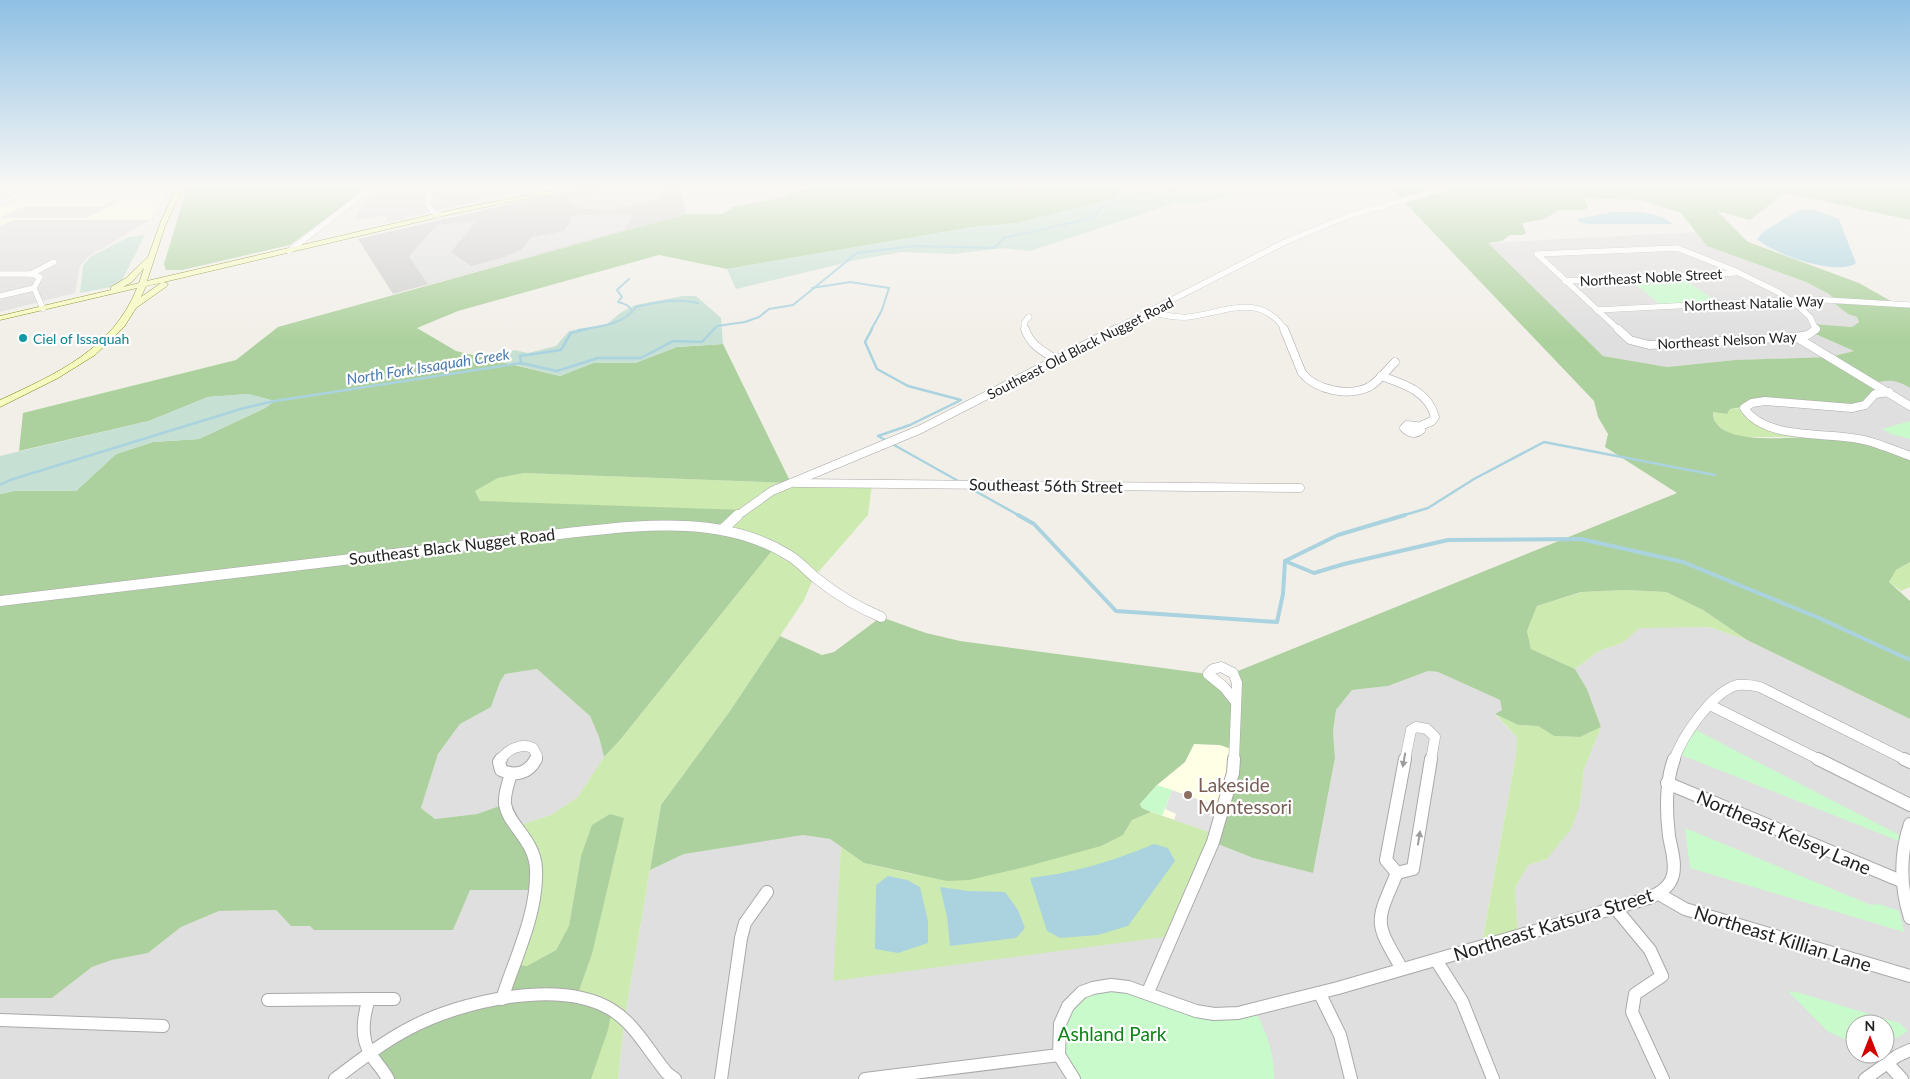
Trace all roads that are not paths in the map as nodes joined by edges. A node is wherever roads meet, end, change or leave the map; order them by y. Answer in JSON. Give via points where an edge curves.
{"nodes":[{"id":1,"x":158,"y":238,"type":"edge"},
{"id":2,"x":305,"y":238,"type":"edge"},
{"id":3,"x":342,"y":238,"type":"edge"},
{"id":4,"x":1293,"y":238,"type":"edge"},
{"id":5,"x":289,"y":251,"type":"junction"},
{"id":6,"x":151,"y":258,"type":"junction"},
{"id":7,"x":54,"y":262,"type":"dead end"},
{"id":8,"x":1737,"y":273,"type":"junction"},
{"id":9,"x":0,"y":274,"type":"edge"},
{"id":10,"x":31,"y":274,"type":"junction"},
{"id":11,"x":177,"y":278,"type":"junction"},
{"id":12,"x":1565,"y":281,"type":"junction"},
{"id":13,"x":140,"y":286,"type":"junction"},
{"id":14,"x":34,"y":288,"type":"junction"},
{"id":15,"x":0,"y":296,"type":"edge"},
{"id":16,"x":90,"y":298,"type":"junction"},
{"id":17,"x":1791,"y":300,"type":"junction"},
{"id":18,"x":1910,"y":304,"type":"edge"},
{"id":19,"x":132,"y":308,"type":"junction"},
{"id":20,"x":43,"y":309,"type":"junction"},
{"id":21,"x":1597,"y":310,"type":"junction"},
{"id":22,"x":1149,"y":312,"type":"junction"},
{"id":23,"x":1029,"y":317,"type":"dead end"},
{"id":24,"x":0,"y":319,"type":"edge"},
{"id":25,"x":1796,"y":337,"type":"junction"},
{"id":26,"x":1056,"y":360,"type":"junction"},
{"id":27,"x":1395,"y":362,"type":"dead end"},
{"id":28,"x":1381,"y":376,"type":"junction"},
{"id":29,"x":1889,"y":392,"type":"junction"},
{"id":30,"x":0,"y":404,"type":"edge"},
{"id":31,"x":1910,"y":406,"type":"edge"},
{"id":32,"x":1418,"y":427,"type":"dead end"},
{"id":33,"x":1910,"y":456,"type":"edge"},
{"id":34,"x":791,"y":483,"type":"junction"},
{"id":35,"x":1300,"y":488,"type":"dead end"},
{"id":36,"x":723,"y":530,"type":"junction"},
{"id":37,"x":0,"y":601,"type":"edge"},
{"id":38,"x":881,"y":617,"type":"dead end"},
{"id":39,"x":1235,"y":701,"type":"dead end"},
{"id":40,"x":1710,"y":705,"type":"junction"},
{"id":41,"x":1910,"y":762,"type":"edge"},
{"id":42,"x":511,"y":774,"type":"dead end"},
{"id":43,"x":1667,"y":783,"type":"junction"},
{"id":44,"x":1910,"y":805,"type":"edge"},
{"id":45,"x":1910,"y":824,"type":"edge"},
{"id":46,"x":1397,"y":873,"type":"junction"},
{"id":47,"x":1901,"y":881,"type":"junction"},
{"id":48,"x":767,"y":892,"type":"dead end"},
{"id":49,"x":1659,"y":894,"type":"junction"},
{"id":50,"x":1616,"y":909,"type":"junction"},
{"id":51,"x":1910,"y":918,"type":"edge"},
{"id":52,"x":1436,"y":960,"type":"junction"},
{"id":53,"x":1402,"y":969,"type":"junction"},
{"id":54,"x":1910,"y":976,"type":"edge"},
{"id":55,"x":1148,"y":992,"type":"junction"},
{"id":56,"x":1320,"y":994,"type":"junction"},
{"id":57,"x":394,"y":999,"type":"dead end"},
{"id":58,"x":502,"y":999,"type":"junction"},
{"id":59,"x":268,"y":1000,"type":"dead end"},
{"id":60,"x":369,"y":1000,"type":"junction"},
{"id":61,"x":0,"y":1020,"type":"edge"},
{"id":62,"x":163,"y":1026,"type":"dead end"},
{"id":63,"x":1910,"y":1050,"type":"edge"},
{"id":64,"x":371,"y":1054,"type":"junction"},
{"id":65,"x":1058,"y":1055,"type":"junction"},
{"id":66,"x":1895,"y":1058,"type":"edge"},
{"id":67,"x":1888,"y":1064,"type":"joint"},
{"id":68,"x":335,"y":1079,"type":"edge"},
{"id":69,"x":388,"y":1079,"type":"edge"},
{"id":70,"x":675,"y":1079,"type":"edge"},
{"id":71,"x":721,"y":1079,"type":"edge"},
{"id":72,"x":864,"y":1079,"type":"edge"},
{"id":73,"x":1074,"y":1079,"type":"edge"},
{"id":74,"x":1351,"y":1079,"type":"edge"},
{"id":75,"x":1493,"y":1079,"type":"edge"},
{"id":76,"x":1663,"y":1079,"type":"edge"},
{"id":77,"x":1865,"y":1079,"type":"edge"},
{"id":78,"x":1902,"y":1079,"type":"edge"}],
"edges":[{"from":1,"to":6,"type":"main road"},
{"from":2,"to":5,"type":"street"},
{"from":3,"to":5,"type":"main road"},
{"from":4,"to":22,"type":"street","name":"Southeast Old Black Nugget Road"},
{"from":5,"to":11,"type":"main road"},
{"from":6,"to":13,"type":"main road"},
{"from":6,"to":16,"type":"main road","via":[[124,284]]},
{"from":7,"to":10,"type":"street"},
{"from":8,"to":12,"type":"street","name":"Northeast Noble Street"},
{"from":8,"to":12,"type":"street","via":[[1673,248],[1537,254]]},
{"from":8,"to":17,"type":"street"},
{"from":9,"to":10,"type":"street"},
{"from":10,"to":14,"type":"street","via":[[40,277]]},
{"from":11,"to":13,"type":"main road"},
{"from":11,"to":19,"type":"main road"},
{"from":12,"to":21,"type":"street"},
{"from":13,"to":16,"type":"main road"},
{"from":13,"to":19,"type":"main road"},
{"from":14,"to":15,"type":"street"},
{"from":14,"to":20,"type":"street"},
{"from":16,"to":20,"type":"main road"},
{"from":17,"to":18,"type":"street","name":"Northeast Natalie Way"},
{"from":17,"to":21,"type":"street","name":"Northeast Natalie Way"},
{"from":17,"to":25,"type":"street","name":"Northeast Nelson Way","via":[[1813,322],[1816,330]]},
{"from":19,"to":30,"type":"main road","via":[[117,330],[91,352]]},
{"from":20,"to":24,"type":"main road"},
{"from":21,"to":25,"type":"street","name":"Northeast Nelson Way","via":[[1637,344]]},
{"from":22,"to":26,"type":"street","name":"Southeast Old Black Nugget Road"},
{"from":22,"to":28,"type":"street","via":[[1185,317],[1223,307],[1260,310],[1282,324],[1303,374],[1312,382],[1350,390],[1368,387]]},
{"from":23,"to":26,"type":"street","via":[[1023,326],[1029,339]]},
{"from":25,"to":29,"type":"street"},
{"from":26,"to":34,"type":"street","name":"Southeast Old Black Nugget Road","via":[[915,432]]},
{"from":27,"to":28,"type":"street"},
{"from":28,"to":32,"type":"street","via":[[1414,389],[1430,403],[1435,417]]},
{"from":29,"to":31,"type":"street"},
{"from":29,"to":33,"type":"street","via":[[1875,394],[1867,404],[1852,408],[1769,401],[1749,403],[1744,408],[1757,422],[1776,428],[1852,438]]},
{"from":34,"to":35,"type":"street","name":"Southeast 56th Street"},
{"from":34,"to":36,"type":"street","name":"Southeast Old Black Nugget Road","via":[[756,500]]},
{"from":36,"to":37,"type":"street","name":"Southeast Black Nugget Road","via":[[658,526],[595,530]]},
{"from":36,"to":38,"type":"street","name":"Southeast Black Nugget Road","via":[[775,547],[844,598]]},
{"from":39,"to":55,"type":"street","via":[[1233,773],[1220,821]]},
{"from":40,"to":41,"type":"street","name":"Northeast Katsura Street","via":[[1732,686],[1760,687]]},
{"from":40,"to":43,"type":"street","name":"Northeast Katsura Street","via":[[1693,722],[1681,741]]},
{"from":40,"to":44,"type":"street"},
{"from":42,"to":58,"type":"street","via":[[505,804],[531,848],[536,869],[529,916]]},
{"from":43,"to":47,"type":"street","name":"Northeast Kelsey Lane"},
{"from":43,"to":49,"type":"street","name":"Northeast Katsura Street","via":[[1673,875]]},
{"from":45,"to":47,"type":"street","via":[[1902,856]]},
{"from":46,"to":46,"type":"street","one_way":true,"via":[[1413,869],[1435,737],[1424,727],[1411,730],[1406,751],[1386,860]]},
{"from":46,"to":53,"type":"street","via":[[1380,915],[1380,924]]},
{"from":47,"to":51,"type":"street"},
{"from":48,"to":71,"type":"street","via":[[748,918],[741,938]]},
{"from":49,"to":50,"type":"street","name":"Northeast Katsura Street"},
{"from":49,"to":54,"type":"street","name":"Northeast Killian Lane","via":[[1685,909]]},
{"from":50,"to":52,"type":"street","name":"Northeast Katsura Street"},
{"from":50,"to":76,"type":"street","via":[[1661,969],[1662,976],[1635,994],[1632,1012]]},
{"from":52,"to":53,"type":"street","name":"Northeast Katsura Street"},
{"from":52,"to":75,"type":"street","name":"Northeast Katsura Street","via":[[1462,1001]]},
{"from":53,"to":56,"type":"street","name":"Northeast Katsura Street"},
{"from":55,"to":56,"type":"street","name":"Northeast Katsura Street","via":[[1189,1009],[1213,1014],[1231,1014]]},
{"from":55,"to":65,"type":"street","name":"Northeast Katsura Street","via":[[1109,986],[1092,988],[1078,995],[1068,1003],[1060,1022]]},
{"from":56,"to":74,"type":"street","via":[[1346,1051]]},
{"from":57,"to":60,"type":"street"},
{"from":58,"to":64,"type":"street","via":[[438,1016],[406,1031]]},
{"from":58,"to":70,"type":"street","via":[[559,995],[604,1007],[624,1022]]},
{"from":59,"to":60,"type":"street"},
{"from":60,"to":64,"type":"street","via":[[362,1024]]},
{"from":61,"to":62,"type":"street"},
{"from":63,"to":66,"type":"street"},
{"from":64,"to":68,"type":"street"},
{"from":64,"to":69,"type":"street"},
{"from":65,"to":72,"type":"street"},
{"from":65,"to":73,"type":"street"},
{"from":67,"to":77,"type":"street"},
{"from":67,"to":78,"type":"street"}]}
